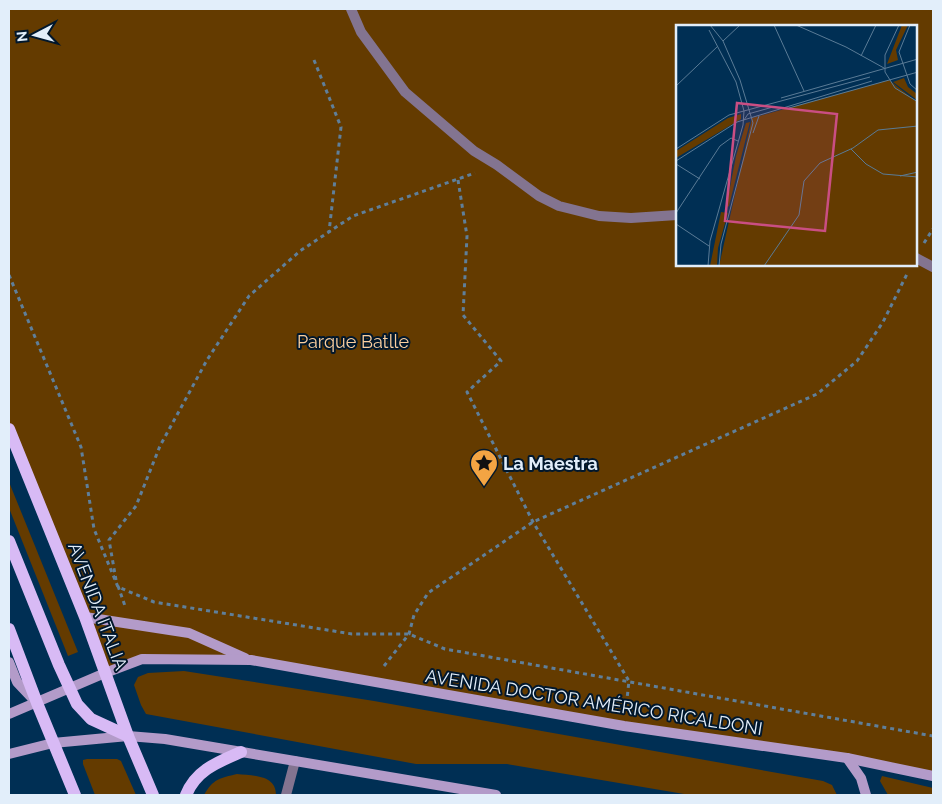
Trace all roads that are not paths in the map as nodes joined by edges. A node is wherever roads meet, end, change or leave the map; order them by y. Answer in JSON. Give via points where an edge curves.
{"nodes":[{"id":1,"x":351,"y":9,"type":"edge"},
{"id":2,"x":676,"y":215,"type":"edge"},
{"id":3,"x":917,"y":259,"type":"edge"},
{"id":4,"x":933,"y":267,"type":"edge"},
{"id":5,"x":9,"y":429,"type":"edge"},
{"id":6,"x":9,"y":541,"type":"edge"},
{"id":7,"x":85,"y":617,"type":"junction"},
{"id":8,"x":9,"y":629,"type":"edge"},
{"id":9,"x":250,"y":660,"type":"junction"},
{"id":10,"x":9,"y":662,"type":"edge"},
{"id":11,"x":105,"y":673,"type":"junction"},
{"id":12,"x":69,"y":688,"type":"junction"},
{"id":13,"x":37,"y":703,"type":"junction"},
{"id":14,"x":9,"y":714,"type":"edge"},
{"id":15,"x":128,"y":736,"type":"junction"},
{"id":16,"x":53,"y":743,"type":"junction"},
{"id":17,"x":241,"y":752,"type":"junction"},
{"id":18,"x":9,"y":754,"type":"edge"},
{"id":19,"x":846,"y":758,"type":"junction"},
{"id":20,"x":295,"y":761,"type":"junction"},
{"id":21,"x":933,"y":776,"type":"edge"},
{"id":22,"x":75,"y":795,"type":"edge"},
{"id":23,"x":153,"y":795,"type":"edge"},
{"id":24,"x":186,"y":795,"type":"edge"},
{"id":25,"x":286,"y":795,"type":"edge"},
{"id":26,"x":496,"y":795,"type":"edge"},
{"id":27,"x":866,"y":795,"type":"edge"}],
"edges":[{"from":1,"to":2,"type":"street","via":[[361,32],[405,92],[474,151],[539,196],[559,206],[600,216]]},
{"from":3,"to":4,"type":"street"},
{"from":5,"to":7,"type":"main road","name":"AVENIDA ITALIA"},
{"from":6,"to":12,"type":"main road"},
{"from":7,"to":9,"type":"street","name":"AVENIDA DOCTOR AMÉRICO RICALDONI","via":[[189,633]]},
{"from":7,"to":11,"type":"main road","name":"AVENIDA ITALIA"},
{"from":8,"to":13,"type":"main road"},
{"from":9,"to":11,"type":"street","name":"AVENIDA DOCTOR AMÉRICO RICALDONI","via":[[142,660]]},
{"from":9,"to":19,"type":"street","name":"AVENIDA DOCTOR AMÉRICO RICALDONI","via":[[624,726]]},
{"from":10,"to":13,"type":"street","via":[[17,682]]},
{"from":11,"to":12,"type":"street","name":"AVENIDA DOCTOR AMÉRICO RICALDONI"},
{"from":11,"to":15,"type":"main road","name":"AVENIDA ITALIA"},
{"from":12,"to":13,"type":"street","name":"AVENIDA DOCTOR AMÉRICO RICALDONI"},
{"from":12,"to":15,"type":"main road","via":[[77,704],[91,719]]},
{"from":13,"to":14,"type":"street","name":"AVENIDA DOCTOR AMÉRICO RICALDONI"},
{"from":13,"to":16,"type":"main road"},
{"from":15,"to":16,"type":"street"},
{"from":15,"to":17,"type":"street"},
{"from":15,"to":23,"type":"main road","name":"AVENIDA ITALIA"},
{"from":16,"to":18,"type":"street"},
{"from":16,"to":22,"type":"main road"},
{"from":17,"to":20,"type":"street"},
{"from":17,"to":24,"type":"main road","via":[[210,765],[197,776]]},
{"from":19,"to":21,"type":"street","name":"AVENIDA DOCTOR AMÉRICO RICALDONI"},
{"from":19,"to":27,"type":"street","via":[[861,778]]},
{"from":20,"to":25,"type":"street"},
{"from":20,"to":26,"type":"street"}]}
